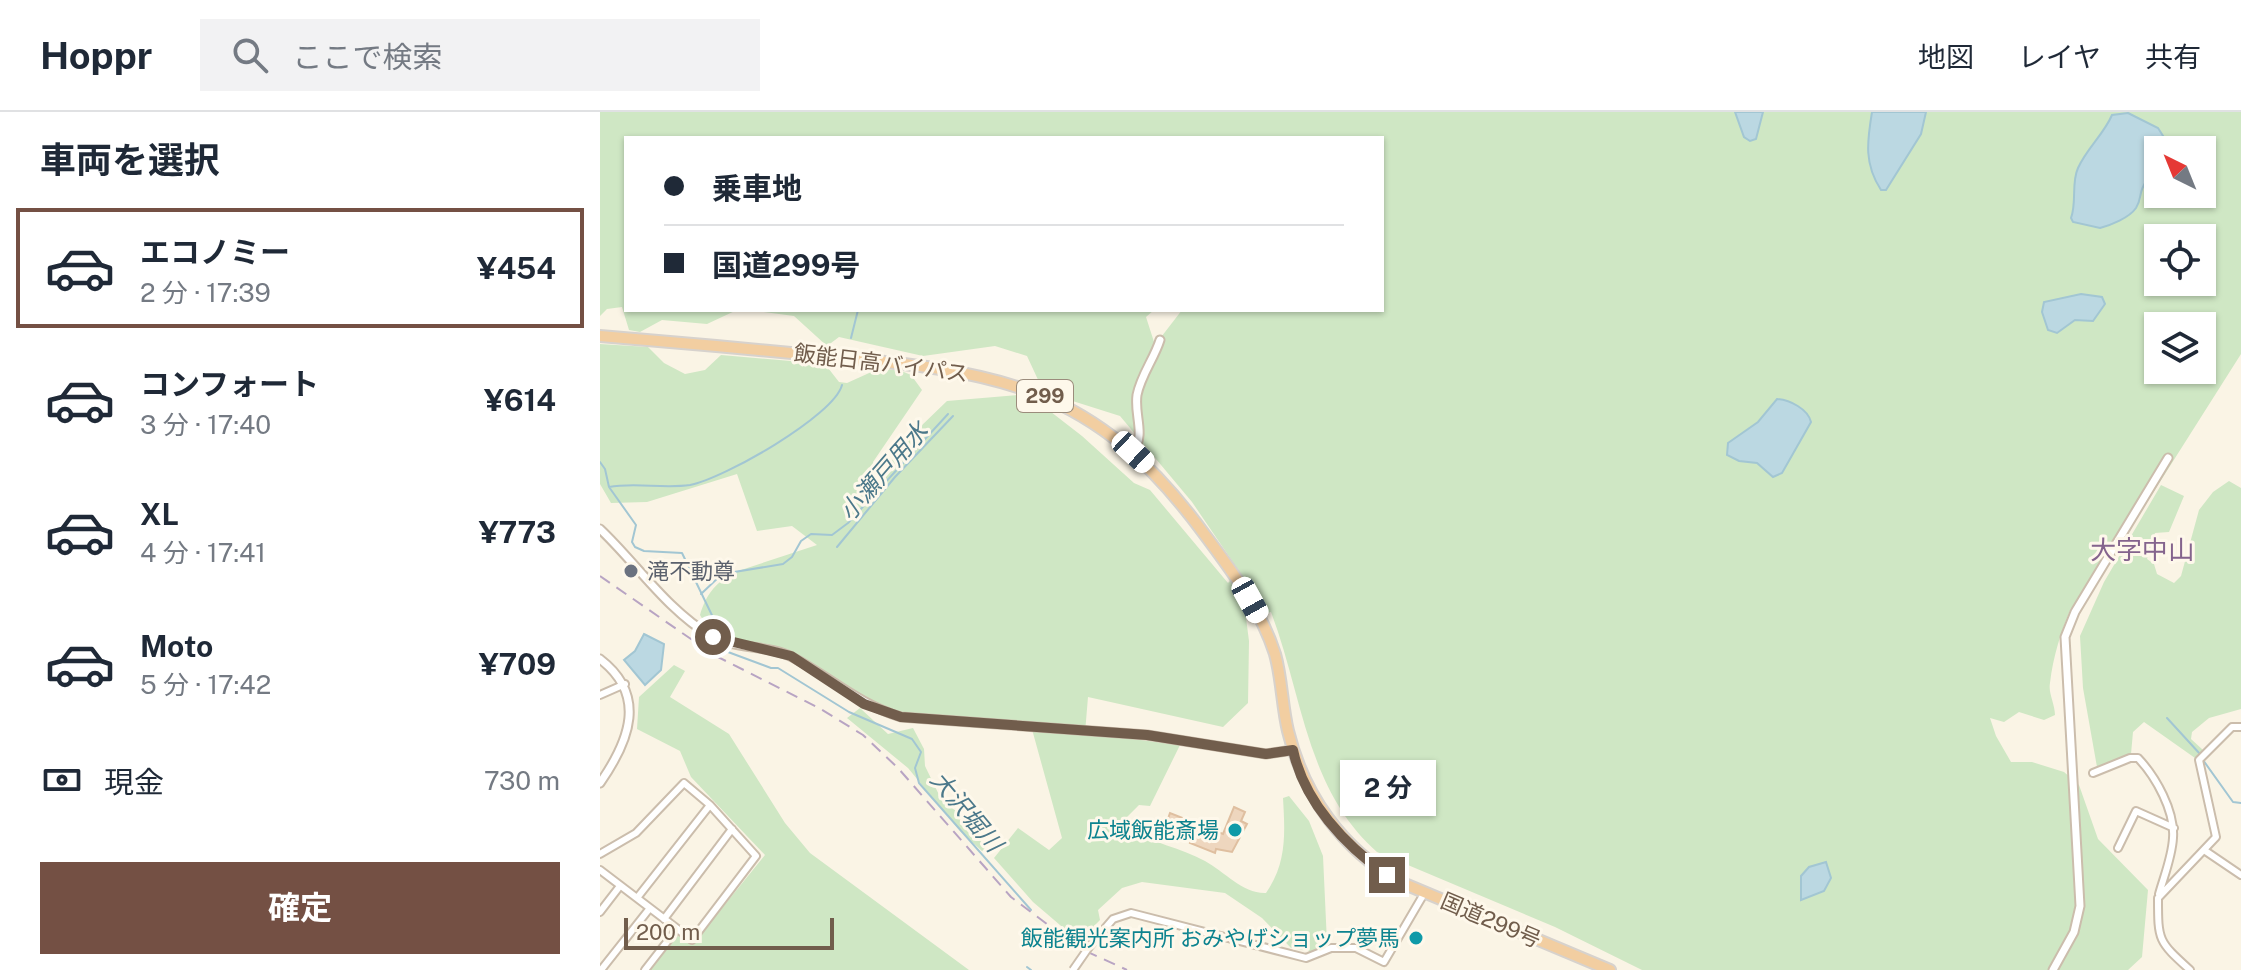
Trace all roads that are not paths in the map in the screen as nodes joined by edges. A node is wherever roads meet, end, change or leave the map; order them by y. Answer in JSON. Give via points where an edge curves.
{"nodes":[{"id":1,"x":600,"y":336,"type":"edge"},
{"id":2,"x":1160,"y":340,"type":"dead end"},
{"id":3,"x":1133,"y":452,"type":"junction"},
{"id":4,"x":2168,"y":458,"type":"dead end"},
{"id":5,"x":600,"y":529,"type":"edge"},
{"id":6,"x":600,"y":659,"type":"edge"},
{"id":7,"x":625,"y":684,"type":"junction"},
{"id":8,"x":600,"y":695,"type":"edge"},
{"id":9,"x":2241,"y":727,"type":"edge"},
{"id":10,"x":1293,"y":750,"type":"junction"},
{"id":11,"x":2093,"y":773,"type":"dead end"},
{"id":12,"x":600,"y":783,"type":"edge"},
{"id":13,"x":710,"y":805,"type":"junction"},
{"id":14,"x":2174,"y":828,"type":"junction"},
{"id":15,"x":732,"y":829,"type":"junction"},
{"id":16,"x":2118,"y":848,"type":"dead end"},
{"id":17,"x":2204,"y":850,"type":"junction"},
{"id":18,"x":600,"y":854,"type":"edge"},
{"id":19,"x":600,"y":870,"type":"edge"},
{"id":20,"x":2241,"y":875,"type":"edge"},
{"id":21,"x":620,"y":886,"type":"junction"},
{"id":22,"x":1425,"y":892,"type":"junction"},
{"id":23,"x":637,"y":898,"type":"junction"},
{"id":24,"x":2158,"y":898,"type":"junction"},
{"id":25,"x":650,"y":908,"type":"junction"},
{"id":26,"x":600,"y":912,"type":"edge"},
{"id":27,"x":664,"y":919,"type":"junction"},
{"id":28,"x":677,"y":929,"type":"junction"},
{"id":29,"x":601,"y":970,"type":"edge"},
{"id":30,"x":645,"y":970,"type":"edge"},
{"id":31,"x":1073,"y":970,"type":"edge"},
{"id":32,"x":1610,"y":970,"type":"edge"},
{"id":33,"x":2053,"y":970,"type":"edge"},
{"id":34,"x":2190,"y":970,"type":"edge"}],
"edges":[{"from":1,"to":3,"type":"highway","name":"飯能日高バイパス","number":"299","via":[[977,374],[1044,396]]},
{"from":2,"to":3,"type":"street","via":[[1140,384],[1136,414],[1141,438]]},
{"from":3,"to":10,"type":"highway","name":"飯能日高バイパス","number":"299","via":[[1195,521],[1260,617],[1274,653]]},
{"from":4,"to":33,"type":"street","via":[[2069,624],[2065,647],[2080,906],[2074,932]]},
{"from":5,"to":10,"type":"street","via":[[691,622],[713,637],[791,656],[881,711],[931,720],[1147,735],[1266,754]]},
{"from":6,"to":7,"type":"street"},
{"from":7,"to":8,"type":"street"},
{"from":7,"to":12,"type":"street","via":[[631,708],[626,729]]},
{"from":9,"to":17,"type":"street","via":[[2232,727],[2199,760],[2216,837]]},
{"from":10,"to":22,"type":"highway","name":"国道299号","number":"299","via":[[1311,793],[1342,836],[1387,875]]},
{"from":11,"to":14,"type":"street","via":[[2138,758],[2154,775]]},
{"from":13,"to":15,"type":"street"},
{"from":13,"to":18,"type":"street","via":[[684,783],[636,833]]},
{"from":13,"to":23,"type":"street"},
{"from":14,"to":16,"type":"street","via":[[2136,811]]},
{"from":14,"to":24,"type":"street"},
{"from":15,"to":27,"type":"street"},
{"from":15,"to":28,"type":"street","via":[[756,856],[692,940]]},
{"from":17,"to":20,"type":"street"},
{"from":17,"to":24,"type":"street"},
{"from":19,"to":21,"type":"street"},
{"from":21,"to":23,"type":"street"},
{"from":21,"to":26,"type":"street"},
{"from":22,"to":31,"type":"street","bridge":true,"via":[[1384,962],[1356,948],[1331,948],[1306,958],[1131,913],[1113,919]]},
{"from":22,"to":32,"type":"highway","name":"国道299号","number":"299"},
{"from":23,"to":25,"type":"street"},
{"from":24,"to":34,"type":"street","via":[[2162,943]]},
{"from":25,"to":27,"type":"street"},
{"from":25,"to":29,"type":"street"},
{"from":27,"to":28,"type":"street"},
{"from":28,"to":30,"type":"street"}]}
